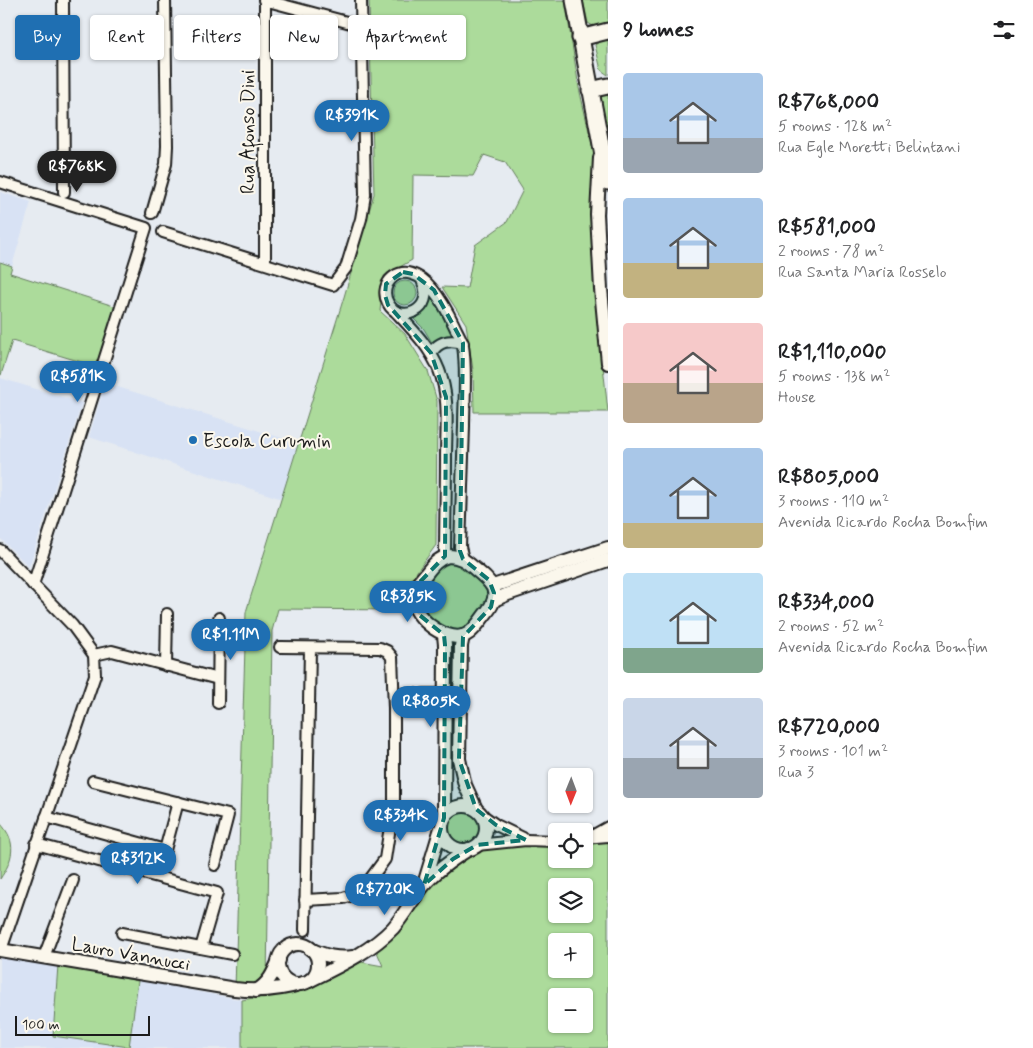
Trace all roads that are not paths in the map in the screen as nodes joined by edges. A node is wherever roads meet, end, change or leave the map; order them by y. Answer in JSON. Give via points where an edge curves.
{"nodes":[{"id":1,"x":63,"y":0,"type":"edge"},
{"id":2,"x":164,"y":0,"type":"edge"},
{"id":3,"x":265,"y":0,"type":"edge"},
{"id":4,"x":361,"y":0,"type":"edge"},
{"id":5,"x":574,"y":0,"type":"edge"},
{"id":6,"x":362,"y":15,"type":"edge"},
{"id":7,"x":348,"y":22,"type":"edge"},
{"id":8,"x":608,"y":32,"type":"edge"},
{"id":9,"x":580,"y":38,"type":"junction"},
{"id":10,"x":363,"y":60,"type":"edge"},
{"id":11,"x":608,"y":86,"type":"edge"},
{"id":12,"x":590,"y":90,"type":"junction"},
{"id":13,"x":600,"y":143,"type":"junction"},
{"id":14,"x":0,"y":182,"type":"edge"},
{"id":15,"x":608,"y":182,"type":"edge"},
{"id":16,"x":64,"y":192,"type":"dead end"},
{"id":17,"x":152,"y":213,"type":"dead end"},
{"id":18,"x":163,"y":232,"type":"dead end"},
{"id":19,"x":265,"y":264,"type":"junction"},
{"id":20,"x":422,"y":280,"type":"junction"},
{"id":21,"x":396,"y":312,"type":"junction"},
{"id":22,"x":463,"y":343,"type":"junction"},
{"id":23,"x":431,"y":353,"type":"junction"},
{"id":24,"x":608,"y":363,"type":"edge"},
{"id":25,"x":608,"y":548,"type":"edge"},
{"id":26,"x":0,"y":550,"type":"edge"},
{"id":27,"x":445,"y":557,"type":"junction"},
{"id":28,"x":463,"y":559,"type":"junction"},
{"id":29,"x":608,"y":560,"type":"edge"},
{"id":30,"x":33,"y":585,"type":"junction"},
{"id":31,"x":493,"y":586,"type":"junction"},
{"id":32,"x":494,"y":600,"type":"junction"},
{"id":33,"x":167,"y":614,"type":"dead end"},
{"id":34,"x":219,"y":618,"type":"dead end"},
{"id":35,"x":444,"y":635,"type":"junction"},
{"id":36,"x":463,"y":636,"type":"junction"},
{"id":37,"x":280,"y":647,"type":"dead end"},
{"id":38,"x":310,"y":648,"type":"junction"},
{"id":39,"x":94,"y":654,"type":"junction"},
{"id":40,"x":166,"y":666,"type":"junction"},
{"id":41,"x":218,"y":679,"type":"junction"},
{"id":42,"x":394,"y":694,"type":"junction"},
{"id":43,"x":445,"y":694,"type":"junction"},
{"id":44,"x":218,"y":703,"type":"dead end"},
{"id":45,"x":394,"y":708,"type":"junction"},
{"id":46,"x":444,"y":709,"type":"junction"},
{"id":47,"x":93,"y":781,"type":"dead end"},
{"id":48,"x":178,"y":802,"type":"junction"},
{"id":49,"x":479,"y":812,"type":"junction"},
{"id":50,"x":46,"y":817,"type":"junction"},
{"id":51,"x":443,"y":822,"type":"junction"},
{"id":52,"x":608,"y":827,"type":"edge"},
{"id":53,"x":593,"y":834,"type":"edge"},
{"id":54,"x":608,"y":836,"type":"edge"},
{"id":55,"x":593,"y":837,"type":"edge"},
{"id":56,"x":526,"y":840,"type":"junction"},
{"id":57,"x":548,"y":841,"type":"edge"},
{"id":58,"x":36,"y":844,"type":"junction"},
{"id":59,"x":473,"y":847,"type":"junction"},
{"id":60,"x":215,"y":865,"type":"dead end"},
{"id":61,"x":73,"y":880,"type":"dead end"},
{"id":62,"x":424,"y":885,"type":"junction"},
{"id":63,"x":305,"y":900,"type":"junction"},
{"id":64,"x":305,"y":930,"type":"dead end"},
{"id":65,"x":122,"y":933,"type":"dead end"},
{"id":66,"x":200,"y":948,"type":"junction"},
{"id":67,"x":310,"y":948,"type":"junction"},
{"id":68,"x":0,"y":950,"type":"edge"},
{"id":69,"x":232,"y":954,"type":"dead end"},
{"id":70,"x":44,"y":957,"type":"junction"},
{"id":71,"x":356,"y":957,"type":"junction"},
{"id":72,"x":278,"y":960,"type":"junction"},
{"id":73,"x":306,"y":982,"type":"junction"},
{"id":74,"x":256,"y":991,"type":"junction"}],
"edges":[{"from":1,"to":16,"type":"street"},
{"from":2,"to":17,"type":"street","via":[[166,164]]},
{"from":3,"to":7,"type":"street"},
{"from":3,"to":19,"type":"street","name":"Rua Afonso Dini"},
{"from":4,"to":6,"type":"street"},
{"from":5,"to":9,"type":"main road"},
{"from":8,"to":9,"type":"main road"},
{"from":9,"to":12,"type":"main road"},
{"from":10,"to":19,"type":"street","via":[[365,195],[362,219],[346,268],[334,285]]},
{"from":11,"to":12,"type":"main road"},
{"from":12,"to":13,"type":"main road"},
{"from":13,"to":15,"type":"main road"},
{"from":13,"to":24,"type":"street","via":[[597,214]]},
{"from":14,"to":30,"type":"street","via":[[146,228]]},
{"from":18,"to":19,"type":"street"},
{"from":20,"to":21,"type":"street","via":[[426,298],[422,306],[414,312]]},
{"from":20,"to":21,"type":"street","via":[[403,272],[386,284],[388,305]]},
{"from":20,"to":22,"type":"street","via":[[434,290]]},
{"from":21,"to":23,"type":"street"},
{"from":22,"to":23,"type":"street","via":[[444,342]]},
{"from":22,"to":28,"type":"street","via":[[465,388],[460,547]]},
{"from":23,"to":27,"type":"street","via":[[446,397]]},
{"from":25,"to":31,"type":"street"},
{"from":26,"to":30,"type":"street"},
{"from":27,"to":28,"type":"street"},
{"from":27,"to":35,"type":"street","via":[[435,562],[416,586],[413,598],[417,613]]},
{"from":28,"to":31,"type":"street"},
{"from":29,"to":32,"type":"street"},
{"from":30,"to":39,"type":"street","via":[[72,625]]},
{"from":31,"to":32,"type":"street"},
{"from":32,"to":36,"type":"street","via":[[470,633]]},
{"from":33,"to":40,"type":"street"},
{"from":34,"to":41,"type":"street"},
{"from":35,"to":36,"type":"street"},
{"from":35,"to":43,"type":"street"},
{"from":36,"to":49,"type":"street","via":[[459,759],[464,785]]},
{"from":37,"to":38,"type":"street"},
{"from":38,"to":42,"type":"street","via":[[387,650],[392,657]]},
{"from":38,"to":63,"type":"street"},
{"from":39,"to":40,"type":"street","via":[[112,650]]},
{"from":39,"to":50,"type":"street","via":[[95,675]]},
{"from":40,"to":41,"type":"street"},
{"from":41,"to":44,"type":"street"},
{"from":42,"to":43,"type":"street"},
{"from":42,"to":45,"type":"street"},
{"from":43,"to":46,"type":"street"},
{"from":45,"to":46,"type":"street"},
{"from":45,"to":63,"type":"street","via":[[394,801],[384,859],[356,894]]},
{"from":46,"to":51,"type":"street"},
{"from":47,"to":48,"type":"street"},
{"from":48,"to":50,"type":"street","via":[[165,850]]},
{"from":48,"to":60,"type":"street","via":[[228,815]]},
{"from":49,"to":51,"type":"street","via":[[469,806],[455,808]]},
{"from":49,"to":56,"type":"street"},
{"from":49,"to":59,"type":"street","via":[[486,823],[486,831],[483,839]]},
{"from":50,"to":58,"type":"street"},
{"from":51,"to":59,"type":"street","via":[[443,834],[453,847]]},
{"from":51,"to":62,"type":"street"},
{"from":52,"to":53,"type":"street"},
{"from":54,"to":55,"type":"street"},
{"from":56,"to":57,"type":"street"},
{"from":56,"to":59,"type":"street"},
{"from":58,"to":66,"type":"street","via":[[217,893]]},
{"from":58,"to":68,"type":"street"},
{"from":59,"to":62,"type":"street","via":[[453,859]]},
{"from":61,"to":70,"type":"street"},
{"from":62,"to":71,"type":"street","name":"Lauro Vannucci","via":[[392,928]]},
{"from":63,"to":64,"type":"street"},
{"from":65,"to":66,"type":"street"},
{"from":66,"to":69,"type":"street"},
{"from":67,"to":71,"type":"street","via":[[328,956]]},
{"from":67,"to":72,"type":"street","via":[[292,945]]},
{"from":67,"to":73,"type":"street","via":[[318,965],[317,971]]},
{"from":68,"to":70,"type":"street","name":"Lauro Vannucci"},
{"from":70,"to":74,"type":"street","name":"Lauro Vannucci"},
{"from":71,"to":73,"type":"street","name":"Lauro Vannucci"},
{"from":72,"to":73,"type":"street","via":[[280,973],[285,979]]},
{"from":72,"to":74,"type":"street","via":[[272,977]]},
{"from":73,"to":74,"type":"street","name":"Lauro Vannucci"}]}
